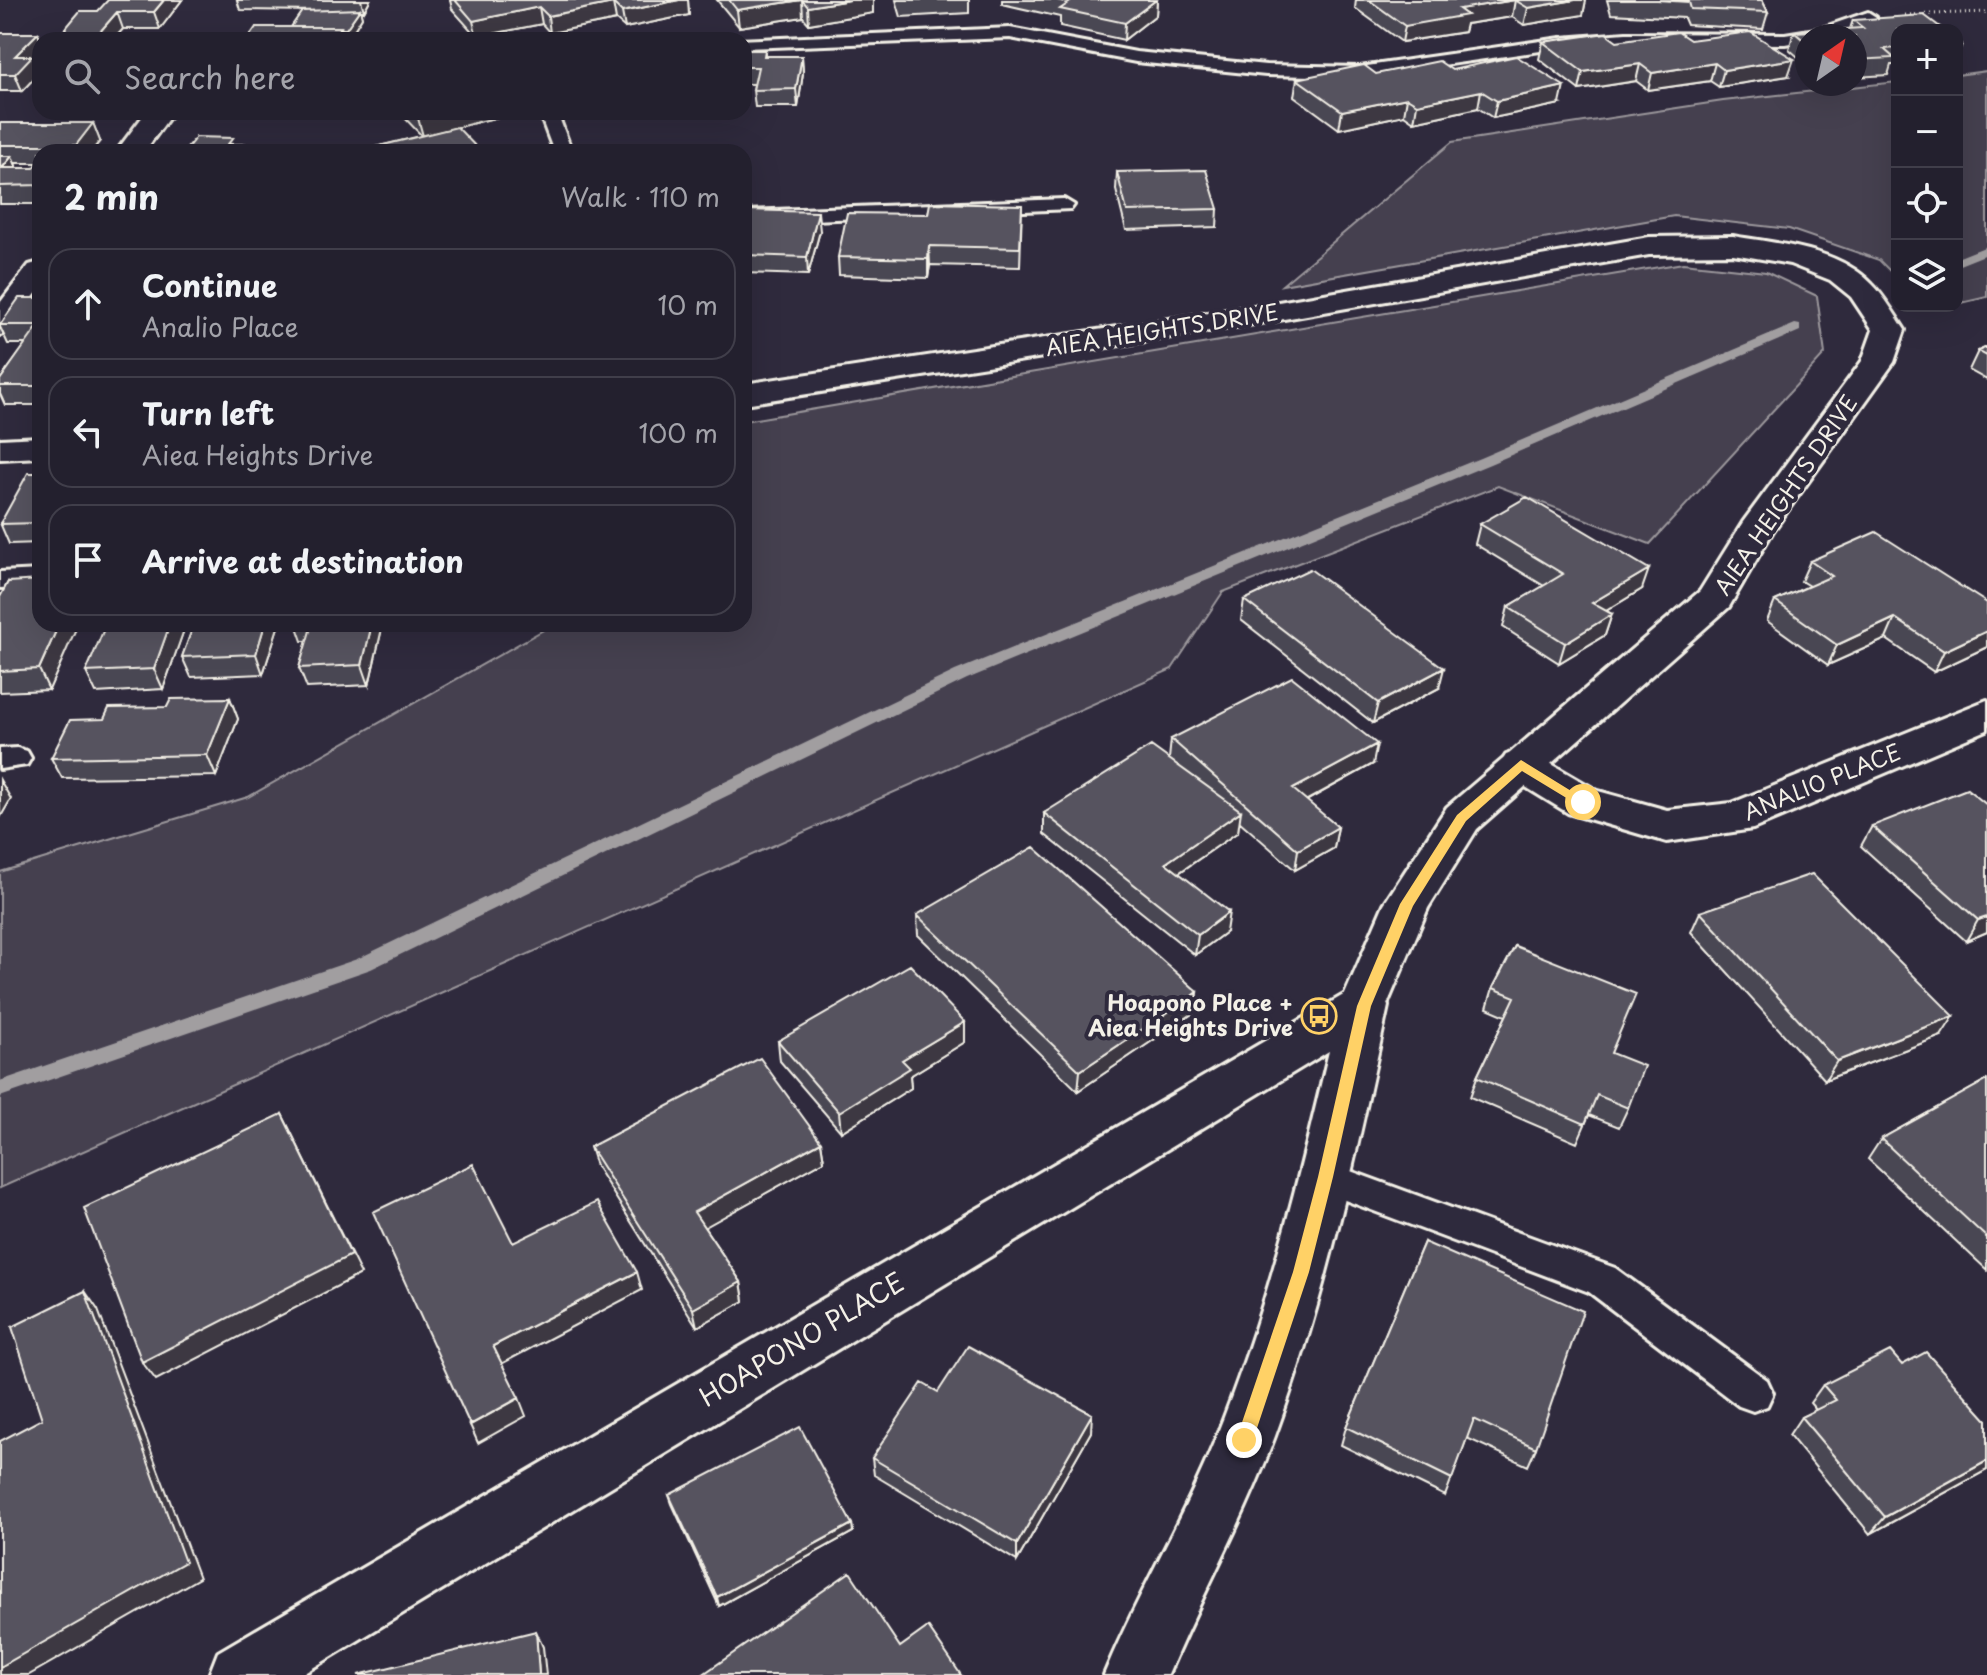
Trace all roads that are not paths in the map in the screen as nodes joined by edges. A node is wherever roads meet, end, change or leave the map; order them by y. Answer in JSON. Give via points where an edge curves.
{"nodes":[{"id":1,"x":1868,"y":17,"type":"edge"},
{"id":2,"x":752,"y":43,"type":"edge"},
{"id":3,"x":154,"y":120,"type":"edge"},
{"id":4,"x":551,"y":120,"type":"edge"},
{"id":5,"x":136,"y":144,"type":"edge"},
{"id":6,"x":560,"y":144,"type":"edge"},
{"id":7,"x":1064,"y":205,"type":"dead end"},
{"id":8,"x":752,"y":217,"type":"edge"},
{"id":9,"x":32,"y":282,"type":"edge"},
{"id":10,"x":0,"y":325,"type":"edge"},
{"id":11,"x":752,"y":393,"type":"edge"},
{"id":12,"x":32,"y":447,"type":"edge"},
{"id":13,"x":0,"y":449,"type":"edge"},
{"id":14,"x":32,"y":578,"type":"edge"},
{"id":15,"x":0,"y":580,"type":"edge"},
{"id":16,"x":1987,"y":714,"type":"edge"},
{"id":17,"x":1521,"y":765,"type":"junction"},
{"id":18,"x":1364,"y":1006,"type":"junction"},
{"id":19,"x":1326,"y":1177,"type":"junction"},
{"id":20,"x":1753,"y":1393,"type":"dead end"},
{"id":21,"x":241,"y":1675,"type":"edge"},
{"id":22,"x":1136,"y":1675,"type":"edge"}],
"edges":[{"from":1,"to":2,"type":"lane","via":[[1785,39],[1600,40],[1360,72],[1266,70],[1136,57],[1010,33]]},
{"from":3,"to":5,"type":"street"},
{"from":4,"to":6,"type":"lane"},
{"from":7,"to":8,"type":"lane"},
{"from":9,"to":10,"type":"street"},
{"from":11,"to":17,"type":"street","name":"AIEA HEIGHTS DRIVE","via":[[1068,346],[1649,246],[1733,245],[1797,256],[1841,274],[1862,291],[1889,330],[1878,362],[1756,530],[1715,599]]},
{"from":12,"to":13,"type":"street"},
{"from":14,"to":15,"type":"lane"},
{"from":16,"to":17,"type":"street","name":"ANALIO PLACE","via":[[1738,818],[1667,826],[1583,802]]},
{"from":17,"to":18,"type":"street","name":"AIEA HEIGHTS DRIVE","via":[[1462,818],[1407,904]]},
{"from":18,"to":19,"type":"street","name":"AIEA HEIGHTS DRIVE"},
{"from":18,"to":21,"type":"street","name":"HOAPONO PLACE"},
{"from":19,"to":20,"type":"lane","via":[[1602,1280]]},
{"from":19,"to":22,"type":"street","name":"AIEA HEIGHTS DRIVE","via":[[1301,1272],[1244,1440]]}]}
